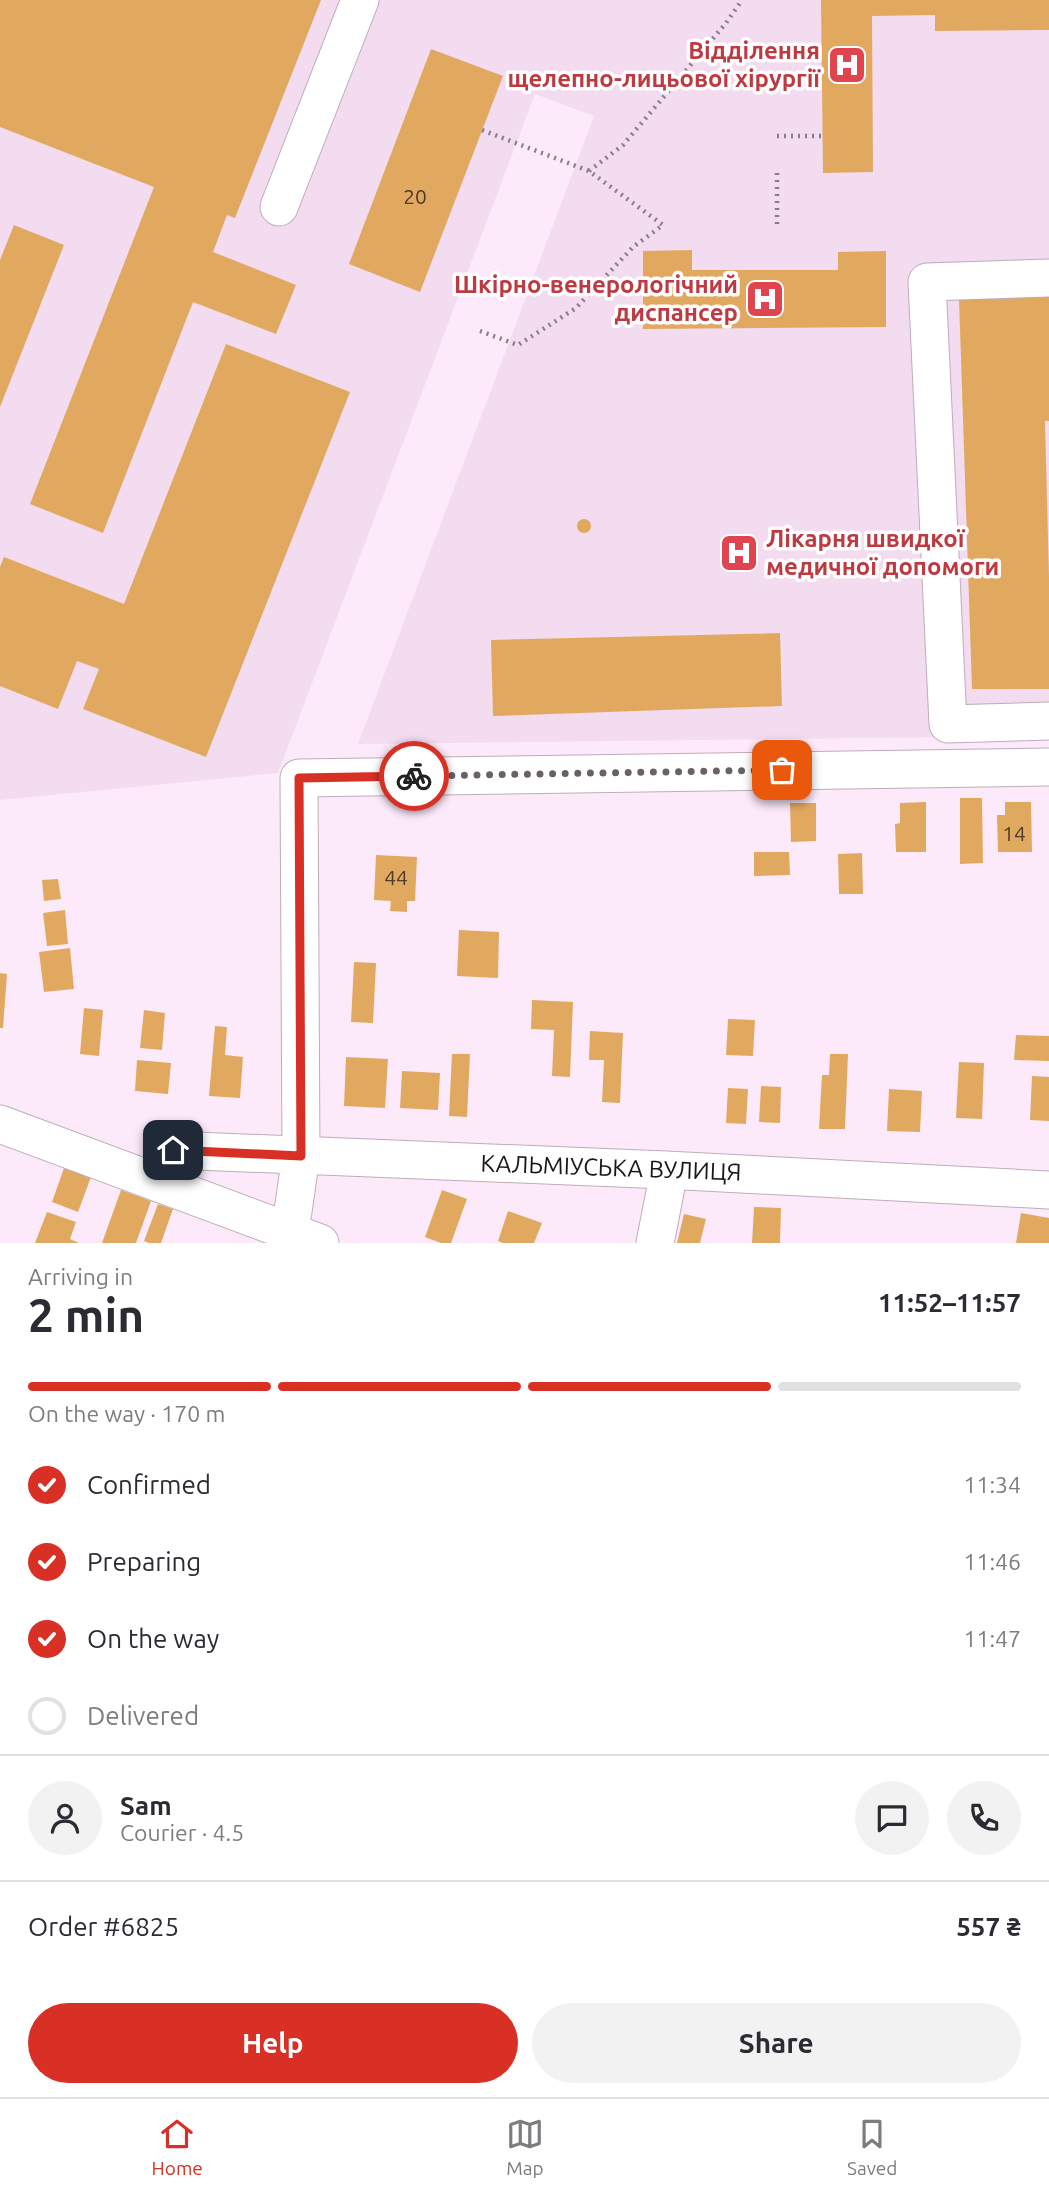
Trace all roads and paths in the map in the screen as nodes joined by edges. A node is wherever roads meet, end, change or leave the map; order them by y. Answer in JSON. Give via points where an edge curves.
{"nodes":[{"id":1,"x":360,"y":0,"type":"edge"},
{"id":2,"x":742,"y":0,"type":"edge"},
{"id":3,"x":482,"y":130,"type":"dead end"},
{"id":4,"x":777,"y":136,"type":"dead end"},
{"id":5,"x":822,"y":136,"type":"dead end"},
{"id":6,"x":589,"y":171,"type":"junction"},
{"id":7,"x":777,"y":173,"type":"dead end"},
{"id":8,"x":279,"y":207,"type":"dead end"},
{"id":9,"x":777,"y":225,"type":"dead end"},
{"id":10,"x":1049,"y":278,"type":"edge"},
{"id":11,"x":480,"y":331,"type":"dead end"},
{"id":12,"x":1049,"y":721,"type":"edge"},
{"id":13,"x":1049,"y":767,"type":"edge"},
{"id":14,"x":0,"y":1124,"type":"edge"},
{"id":15,"x":173,"y":1150,"type":"dead end"},
{"id":16,"x":301,"y":1156,"type":"junction"},
{"id":17,"x":666,"y":1170,"type":"junction"},
{"id":18,"x":1049,"y":1190,"type":"edge"},
{"id":19,"x":305,"y":1238,"type":"edge"},
{"id":20,"x":655,"y":1243,"type":"edge"}],
"edges":[{"from":1,"to":8,"type":"street"},
{"from":2,"to":6,"type":"path","via":[[622,145]]},
{"from":3,"to":6,"type":"path"},
{"from":4,"to":5,"type":"path"},
{"from":6,"to":11,"type":"path","via":[[663,225],[633,247],[576,308],[518,345]]},
{"from":7,"to":9,"type":"path"},
{"from":10,"to":12,"type":"street","via":[[927,282],[948,724]]},
{"from":13,"to":16,"type":"street","via":[[299,778]]},
{"from":14,"to":19,"type":"street"},
{"from":15,"to":16,"type":"street","name":"КАЛЬМІУСЬКА ВУЛИЦЯ"},
{"from":16,"to":17,"type":"street","name":"КАЛЬМІУСЬКА ВУЛИЦЯ"},
{"from":16,"to":19,"type":"street"},
{"from":17,"to":18,"type":"street","name":"КАЛЬМІУСЬКА ВУЛИЦЯ"},
{"from":17,"to":20,"type":"street"}]}
